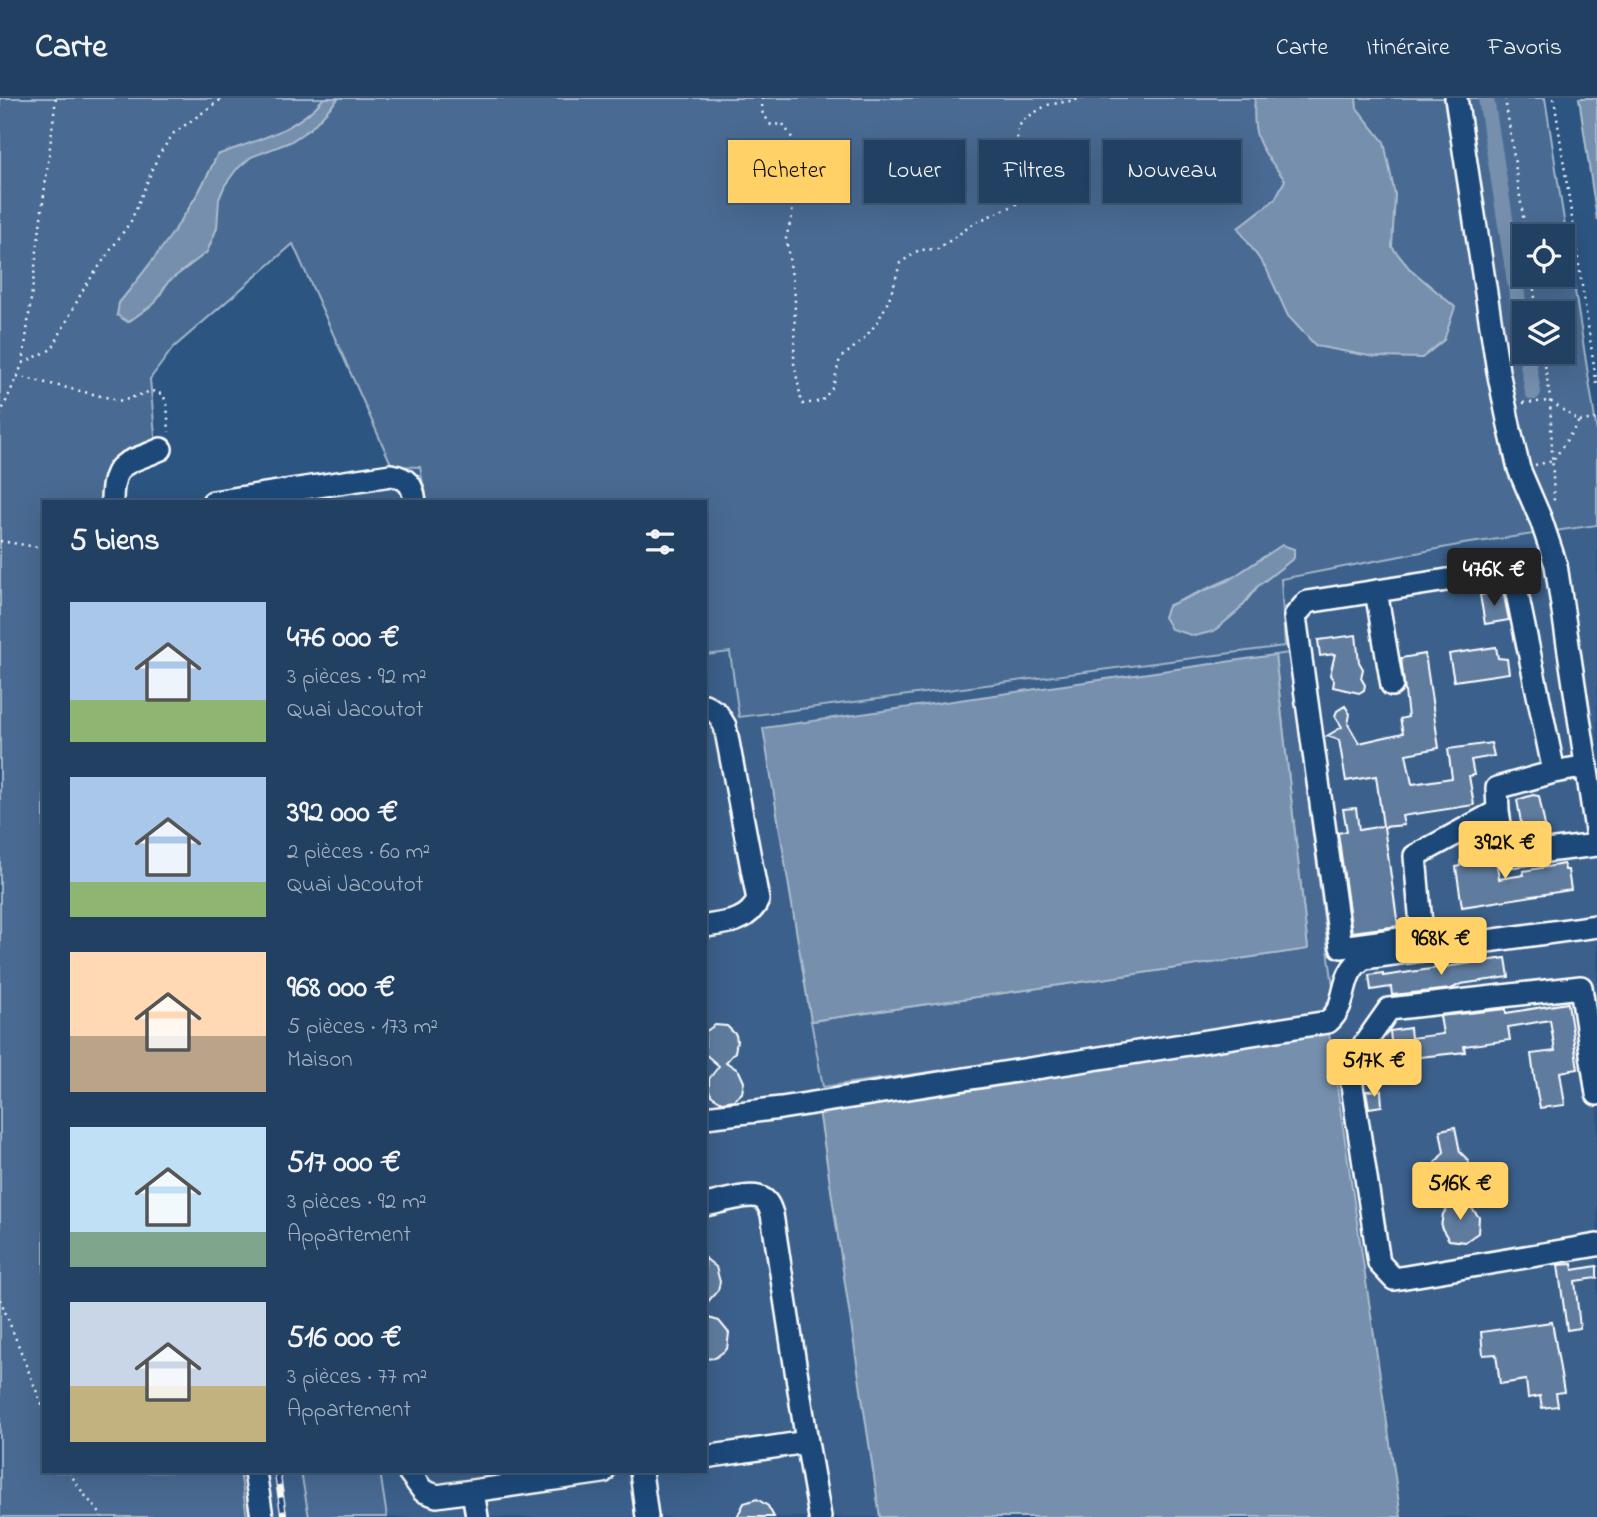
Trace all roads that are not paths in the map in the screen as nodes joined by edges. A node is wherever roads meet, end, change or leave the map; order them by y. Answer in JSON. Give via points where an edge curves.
{"nodes":[{"id":1,"x":1456,"y":98,"type":"edge"},
{"id":2,"x":161,"y":449,"type":"road end"},
{"id":3,"x":113,"y":500,"type":"edge"},
{"id":4,"x":226,"y":500,"type":"edge"},
{"id":5,"x":414,"y":500,"type":"edge"},
{"id":6,"x":1376,"y":591,"type":"junction"},
{"id":7,"x":1392,"y":685,"type":"dead end"},
{"id":8,"x":707,"y":706,"type":"edge"},
{"id":9,"x":1587,"y":766,"type":"junction"},
{"id":10,"x":1554,"y":772,"type":"junction"},
{"id":11,"x":1498,"y":811,"type":"junction"},
{"id":12,"x":1597,"y":837,"type":"edge"},
{"id":13,"x":1597,"y":845,"type":"edge"},
{"id":14,"x":707,"y":926,"type":"edge"},
{"id":15,"x":1597,"y":926,"type":"edge"},
{"id":16,"x":1597,"y":1094,"type":"edge"},
{"id":17,"x":707,"y":1117,"type":"edge"},
{"id":18,"x":707,"y":1205,"type":"edge"},
{"id":19,"x":1597,"y":1245,"type":"edge"},
{"id":20,"x":807,"y":1442,"type":"junction"},
{"id":21,"x":707,"y":1457,"type":"edge"},
{"id":22,"x":255,"y":1473,"type":"edge"},
{"id":23,"x":410,"y":1473,"type":"edge"},
{"id":24,"x":596,"y":1473,"type":"edge"},
{"id":25,"x":641,"y":1473,"type":"edge"},
{"id":26,"x":473,"y":1491,"type":"junction"},
{"id":27,"x":262,"y":1517,"type":"edge"},
{"id":28,"x":477,"y":1517,"type":"edge"},
{"id":29,"x":646,"y":1517,"type":"edge"},
{"id":30,"x":820,"y":1517,"type":"edge"}],
"edges":[{"from":1,"to":9,"type":"street","via":[[1505,405],[1519,469],[1556,565]]},
{"from":2,"to":3,"type":"street","via":[[127,461],[114,479]]},
{"from":4,"to":5,"type":"street","via":[[391,475],[410,482]]},
{"from":6,"to":7,"type":"street"},
{"from":6,"to":10,"type":"street","via":[[1498,572],[1514,579]]},
{"from":6,"to":11,"type":"street","via":[[1307,602],[1295,616],[1341,947],[1422,936],[1415,856]]},
{"from":8,"to":14,"type":"street","via":[[725,726],[758,900],[742,919]]},
{"from":9,"to":10,"type":"street"},
{"from":9,"to":12,"type":"street"},
{"from":10,"to":11,"type":"street","via":[[1497,788]]},
{"from":11,"to":13,"type":"street","via":[[1505,856]]},
{"from":15,"to":17,"type":"street","via":[[1364,958],[1348,973],[1341,1007],[1328,1022]]},
{"from":16,"to":19,"type":"street","via":[[1581,987],[1389,1009],[1349,1066],[1379,1263],[1394,1279]]},
{"from":18,"to":20,"type":"street","via":[[759,1197],[772,1214]]},
{"from":20,"to":21,"type":"street"},
{"from":20,"to":30,"type":"street"},
{"from":22,"to":27,"type":"street"},
{"from":23,"to":26,"type":"street","via":[[422,1491],[437,1496]]},
{"from":24,"to":26,"type":"street"},
{"from":25,"to":29,"type":"street"},
{"from":26,"to":28,"type":"street"}]}
